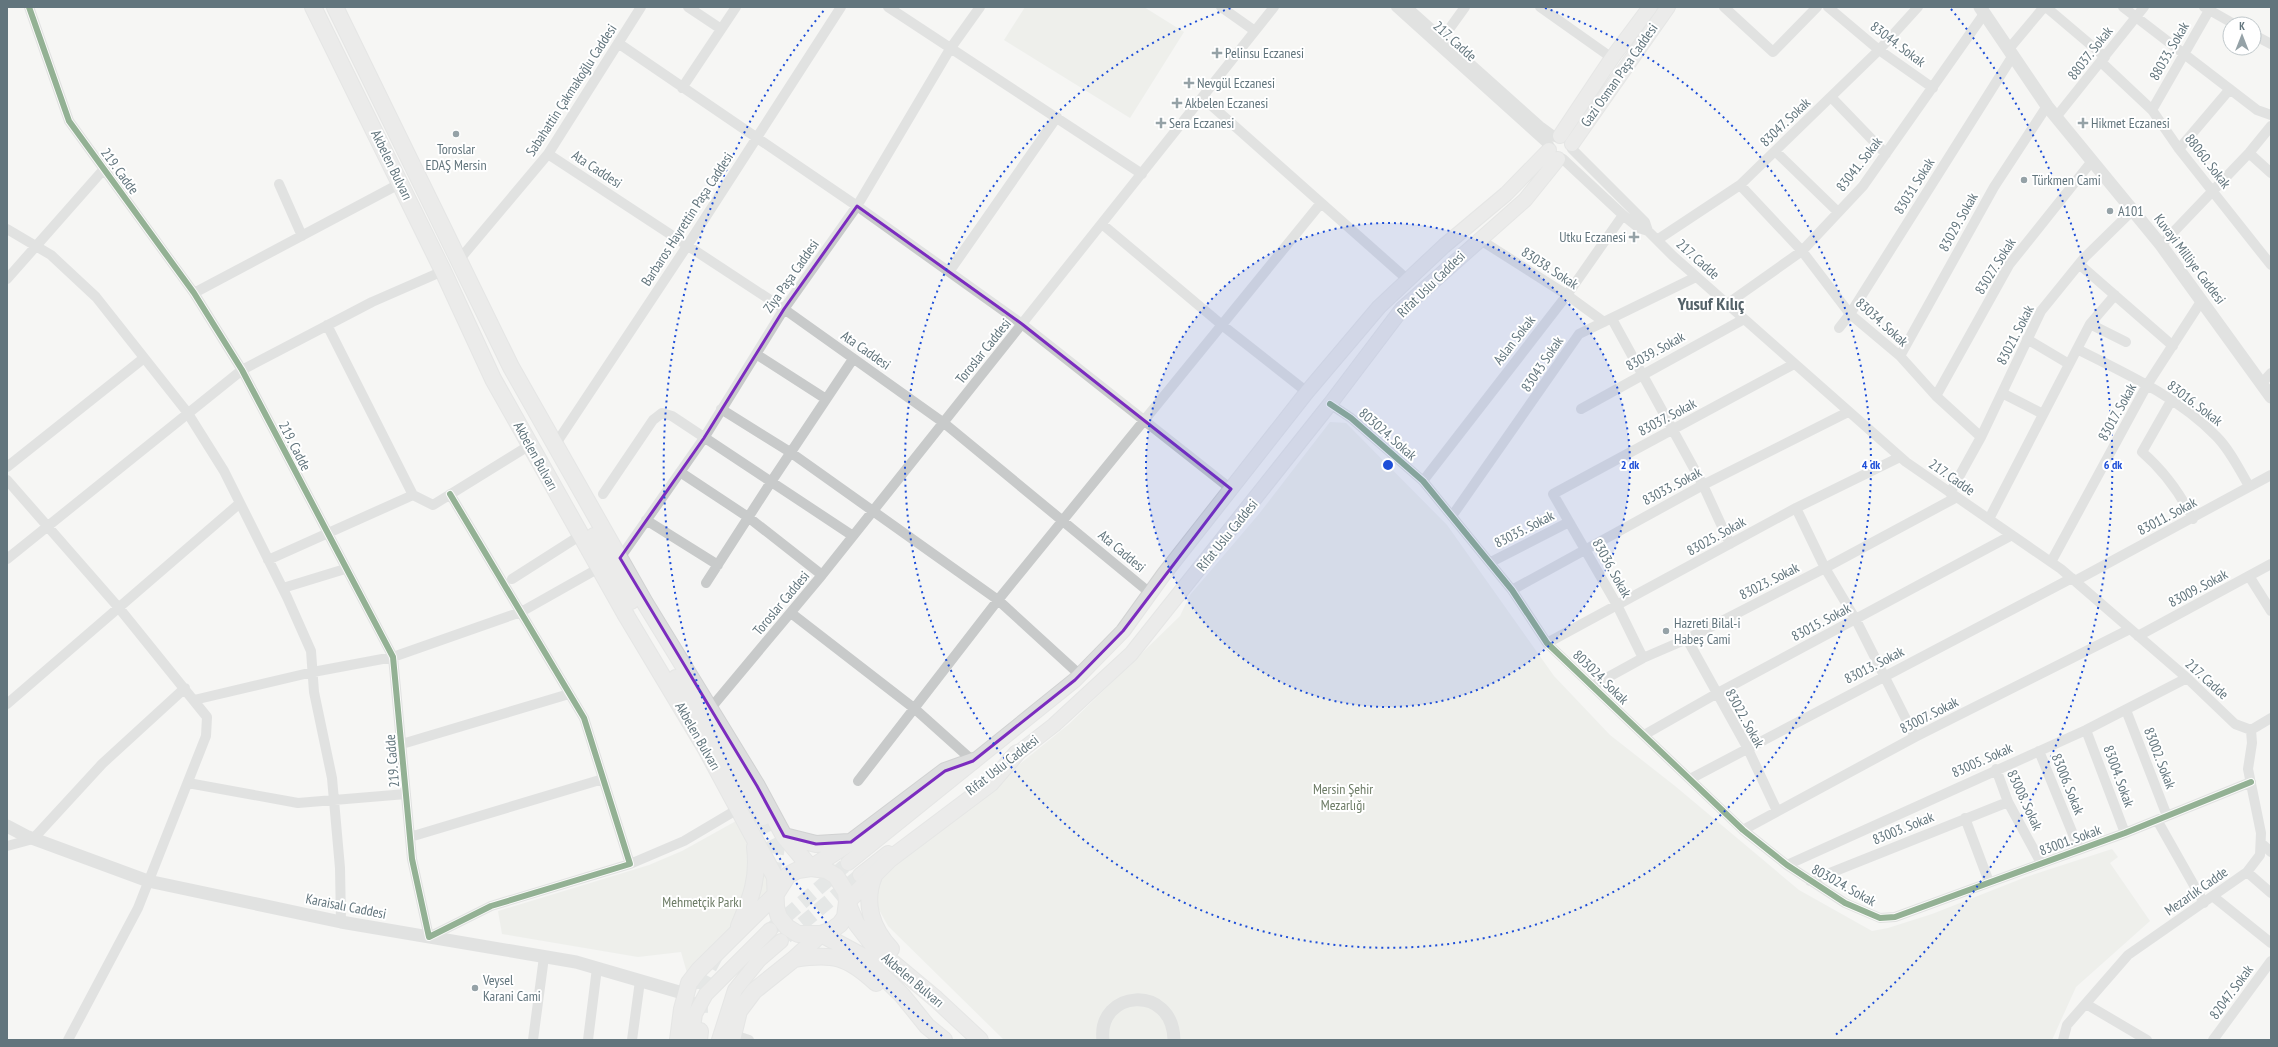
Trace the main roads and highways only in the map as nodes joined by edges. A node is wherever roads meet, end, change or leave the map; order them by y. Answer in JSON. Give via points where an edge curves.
{"nodes":[{"id":1,"x":313,"y":7,"type":"edge"},
{"id":2,"x":335,"y":7,"type":"edge"},
{"id":3,"x":1650,"y":7,"type":"edge"},
{"id":4,"x":1668,"y":7,"type":"edge"},
{"id":5,"x":1560,"y":147,"type":"junction"},
{"id":6,"x":511,"y":367,"type":"junction"},
{"id":7,"x":1017,"y":753,"type":"joint"},
{"id":8,"x":974,"y":761,"type":"junction"},
{"id":9,"x":763,"y":817,"type":"tunnel mouth"},
{"id":10,"x":784,"y":836,"type":"junction"},
{"id":11,"x":754,"y":839,"type":"junction"},
{"id":12,"x":851,"y":842,"type":"junction"},
{"id":13,"x":848,"y":863,"type":"tunnel mouth"},
{"id":14,"x":811,"y":868,"type":"junction"},
{"id":15,"x":867,"y":875,"type":"junction"},
{"id":16,"x":776,"y":894,"type":"junction"},
{"id":17,"x":847,"y":897,"type":"junction"},
{"id":18,"x":770,"y":930,"type":"tunnel mouth"},
{"id":19,"x":736,"y":934,"type":"junction"},
{"id":20,"x":821,"y":934,"type":"junction"},
{"id":21,"x":781,"y":941,"type":"tunnel mouth"},
{"id":22,"x":794,"y":959,"type":"junction"},
{"id":23,"x":936,"y":999,"type":"junction"},
{"id":24,"x":927,"y":1026,"type":"junction"},
{"id":25,"x":697,"y":1037,"type":"edge"},
{"id":26,"x":728,"y":1038,"type":"edge"},
{"id":27,"x":678,"y":1040,"type":"edge"},
{"id":28,"x":944,"y":1040,"type":"edge"},
{"id":29,"x":980,"y":1040,"type":"edge"}],
"edges":[{"from":1,"to":11,"type":"main road","name":"Akbelen Bulvarı","via":[[444,271],[493,379],[599,568],[706,749]]},
{"from":2,"to":6,"type":"main road","name":"Akbelen Bulvarı"},
{"from":3,"to":5,"type":"main road","name":"Gazi Osman Paşa Caddesi","via":[[1612,58]]},
{"from":4,"to":5,"type":"main road","name":"Gazi Osman Paşa Caddesi"},
{"from":5,"to":7,"type":"main road","name":"Rifat Uslu Caddesi","via":[[1525,200],[1402,309],[1330,404],[1131,654],[1054,725]]},
{"from":5,"to":8,"type":"main road","name":"Rifat Uslu Caddesi","via":[[1444,246],[1379,307],[1230,489],[1123,631],[1080,675]]},
{"from":6,"to":9,"type":"main road","via":[[569,492],[651,637]]},
{"from":6,"to":10,"type":"main road","name":"Akbelen Bulvarı"},
{"from":7,"to":15,"type":"main road","via":[[991,783]]},
{"from":8,"to":12,"type":"main road","via":[[945,771]]},
{"from":8,"to":13,"type":"main road","name":"Rifat Uslu Caddesi"},
{"from":10,"to":12,"type":"main road","via":[[816,844]]},
{"from":10,"to":14,"type":"main road","name":"Akbelen Bulvarı"},
{"from":11,"to":16,"type":"main road","name":"Akbelen Bulvarı","via":[[775,877]]},
{"from":11,"to":19,"type":"main road","via":[[758,866],[752,896]]},
{"from":12,"to":14,"type":"main road"},
{"from":14,"to":16,"type":"main road","via":[[788,875]]},
{"from":14,"to":17,"type":"main road","via":[[826,870],[836,876]]},
{"from":15,"to":17,"type":"main road"},
{"from":15,"to":23,"type":"main road","via":[[868,903],[878,935]]},
{"from":16,"to":19,"type":"main road"},
{"from":16,"to":20,"type":"main road","name":"Akbelen Bulvarı","via":[[779,917],[787,927],[798,934]]},
{"from":17,"to":20,"type":"main road","via":[[845,917],[832,930]]},
{"from":17,"to":23,"type":"main road","name":"Akbelen Bulvarı","via":[[856,923],[876,949]]},
{"from":18,"to":25,"type":"main road","via":[[706,994],[695,1014]]},
{"from":19,"to":27,"type":"main road","via":[[689,983]]},
{"from":20,"to":22,"type":"main road"},
{"from":20,"to":24,"type":"main road","name":"Akbelen Bulvarı","via":[[862,956],[902,994]]},
{"from":21,"to":26,"type":"main road","via":[[759,960],[735,990]]},
{"from":22,"to":24,"type":"main road","via":[[821,954],[848,961],[897,1004]]},
{"from":22,"to":26,"type":"main road","via":[[754,991],[739,1011]]},
{"from":23,"to":29,"type":"main road","name":"Akbelen Bulvarı"},
{"from":24,"to":28,"type":"main road","name":"Akbelen Bulvarı"}]}
